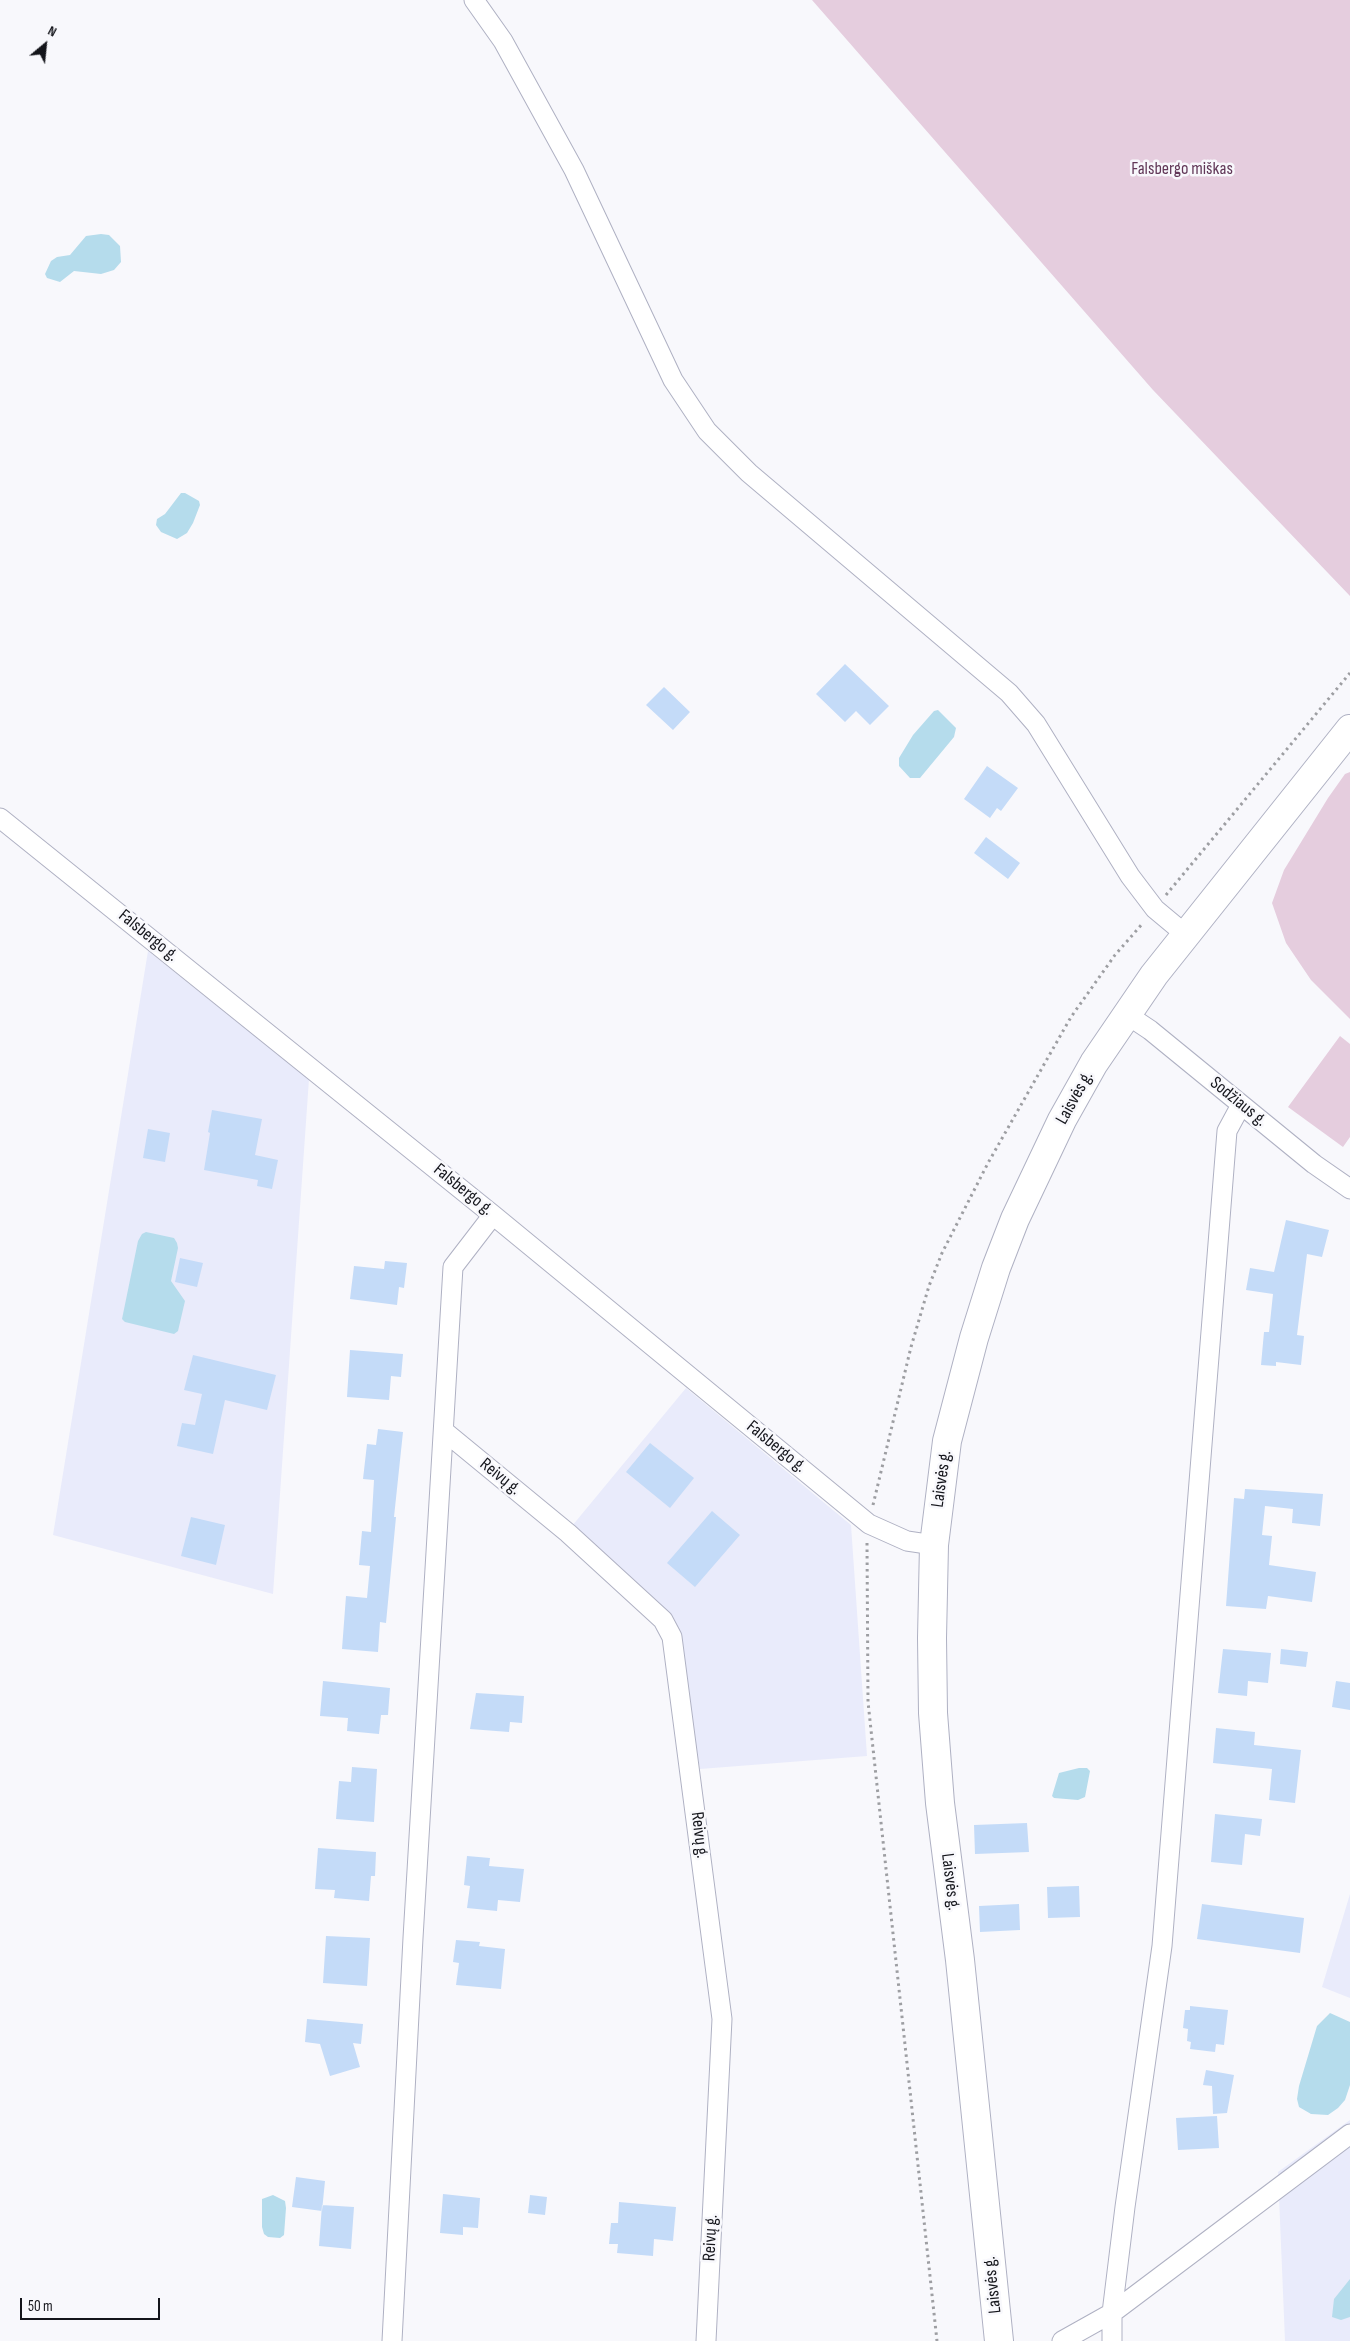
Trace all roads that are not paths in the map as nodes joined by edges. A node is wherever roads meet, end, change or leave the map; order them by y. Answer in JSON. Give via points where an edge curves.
{"nodes":[{"id":1,"x":474,"y":0,"type":"edge"},
{"id":2,"x":1350,"y":729,"type":"edge"},
{"id":3,"x":0,"y":818,"type":"edge"},
{"id":4,"x":1185,"y":934,"type":"junction"},
{"id":5,"x":1126,"y":1014,"type":"junction"},
{"id":6,"x":1241,"y":1104,"type":"junction"},
{"id":7,"x":1350,"y":1189,"type":"edge"},
{"id":8,"x":493,"y":1214,"type":"junction"},
{"id":9,"x":444,"y":1431,"type":"junction"},
{"id":10,"x":934,"y":1545,"type":"junction"},
{"id":11,"x":1350,"y":2134,"type":"edge"},
{"id":12,"x":1112,"y":2313,"type":"junction"},
{"id":13,"x":392,"y":2341,"type":"edge"},
{"id":14,"x":706,"y":2341,"type":"edge"},
{"id":15,"x":999,"y":2341,"type":"edge"},
{"id":16,"x":1062,"y":2341,"type":"edge"},
{"id":17,"x":1112,"y":2341,"type":"edge"}],
"edges":[{"from":1,"to":4,"type":"street","via":[[503,41],[574,170],[672,380],[708,431],[750,473],[1019,704],[1036,724],[1130,876],[1155,908]]},
{"from":2,"to":4,"type":"main road","name":"Laisvės g."},
{"from":3,"to":8,"type":"street","name":"Falsbergo g."},
{"from":4,"to":5,"type":"main road","name":"Laisvės g."},
{"from":5,"to":6,"type":"street","name":"Sodžiaus g."},
{"from":5,"to":10,"type":"main road","name":"Laisvės g.","via":[[1094,1063],[1050,1144],[996,1268],[974,1338],[948,1442]]},
{"from":6,"to":7,"type":"street","name":"Sodžiaus g."},
{"from":6,"to":12,"type":"street","via":[[1227,1131],[1162,1946]]},
{"from":8,"to":9,"type":"street","via":[[454,1266]]},
{"from":8,"to":10,"type":"street","name":"Falsbergo g.","via":[[869,1524],[907,1541]]},
{"from":9,"to":13,"type":"street"},
{"from":9,"to":14,"type":"street","name":"Reivų g.","via":[[568,1533],[663,1620],[672,1637],[722,2019]]},
{"from":10,"to":15,"type":"main road","name":"Laisvės g.","via":[[932,1638],[940,1794]]},
{"from":11,"to":12,"type":"street"},
{"from":12,"to":16,"type":"street"},
{"from":12,"to":17,"type":"street"}]}
